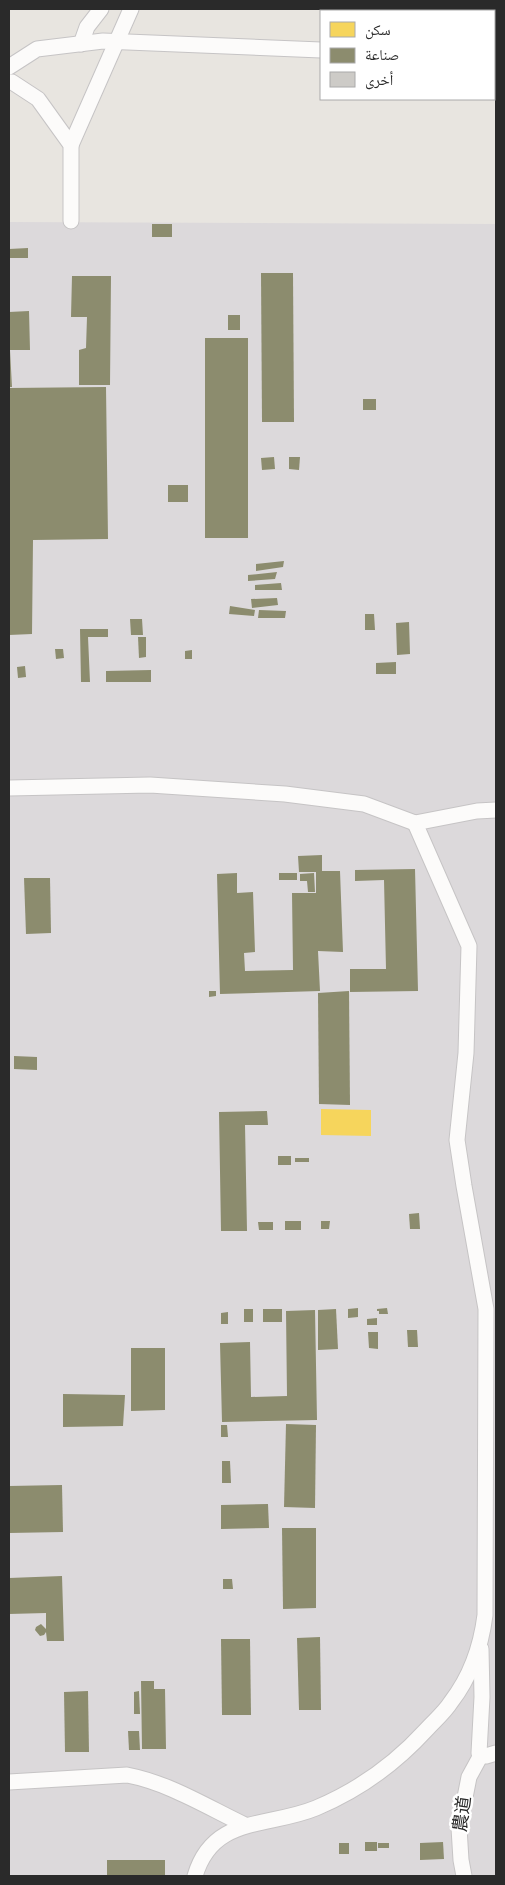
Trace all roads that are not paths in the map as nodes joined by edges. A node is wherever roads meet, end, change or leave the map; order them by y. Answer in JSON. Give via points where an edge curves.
{"nodes":[{"id":1,"x":101,"y":9,"type":"edge"},
{"id":2,"x":131,"y":9,"type":"edge"},
{"id":3,"x":116,"y":42,"type":"junction"},
{"id":4,"x":80,"y":44,"type":"junction"},
{"id":5,"x":320,"y":50,"type":"edge"},
{"id":6,"x":9,"y":67,"type":"edge"},
{"id":7,"x":9,"y":82,"type":"edge"},
{"id":8,"x":72,"y":145,"type":"junction"},
{"id":9,"x":71,"y":220,"type":"dead end"},
{"id":10,"x":9,"y":788,"type":"edge"},
{"id":11,"x":496,"y":810,"type":"edge"},
{"id":12,"x":415,"y":823,"type":"junction"},
{"id":13,"x":480,"y":1644,"type":"junction"},
{"id":14,"x":496,"y":1753,"type":"edge"},
{"id":15,"x":481,"y":1755,"type":"junction"},
{"id":16,"x":9,"y":1782,"type":"edge"},
{"id":17,"x":245,"y":1825,"type":"junction"},
{"id":18,"x":195,"y":1876,"type":"edge"},
{"id":19,"x":464,"y":1876,"type":"edge"}],
"edges":[{"from":1,"to":4,"type":"street","via":[[87,27]]},
{"from":2,"to":3,"type":"street"},
{"from":3,"to":4,"type":"street"},
{"from":3,"to":5,"type":"street"},
{"from":3,"to":8,"type":"street"},
{"from":4,"to":6,"type":"street","via":[[36,49]]},
{"from":7,"to":8,"type":"street","via":[[38,99]]},
{"from":8,"to":9,"type":"street"},
{"from":10,"to":12,"type":"street","via":[[150,785],[285,794],[364,804]]},
{"from":11,"to":12,"type":"street"},
{"from":12,"to":13,"type":"street","via":[[469,946],[466,1053],[457,1140],[486,1309],[485,1615]]},
{"from":13,"to":15,"type":"street"},
{"from":13,"to":17,"type":"street","via":[[468,1675],[451,1703],[382,1772],[313,1809]]},
{"from":14,"to":15,"type":"street"},
{"from":15,"to":19,"type":"street","name":"農道","via":[[469,1777],[459,1828]]},
{"from":16,"to":17,"type":"street","via":[[135,1777],[171,1789]]},
{"from":17,"to":18,"type":"street","via":[[211,1846],[200,1861]]}]}
